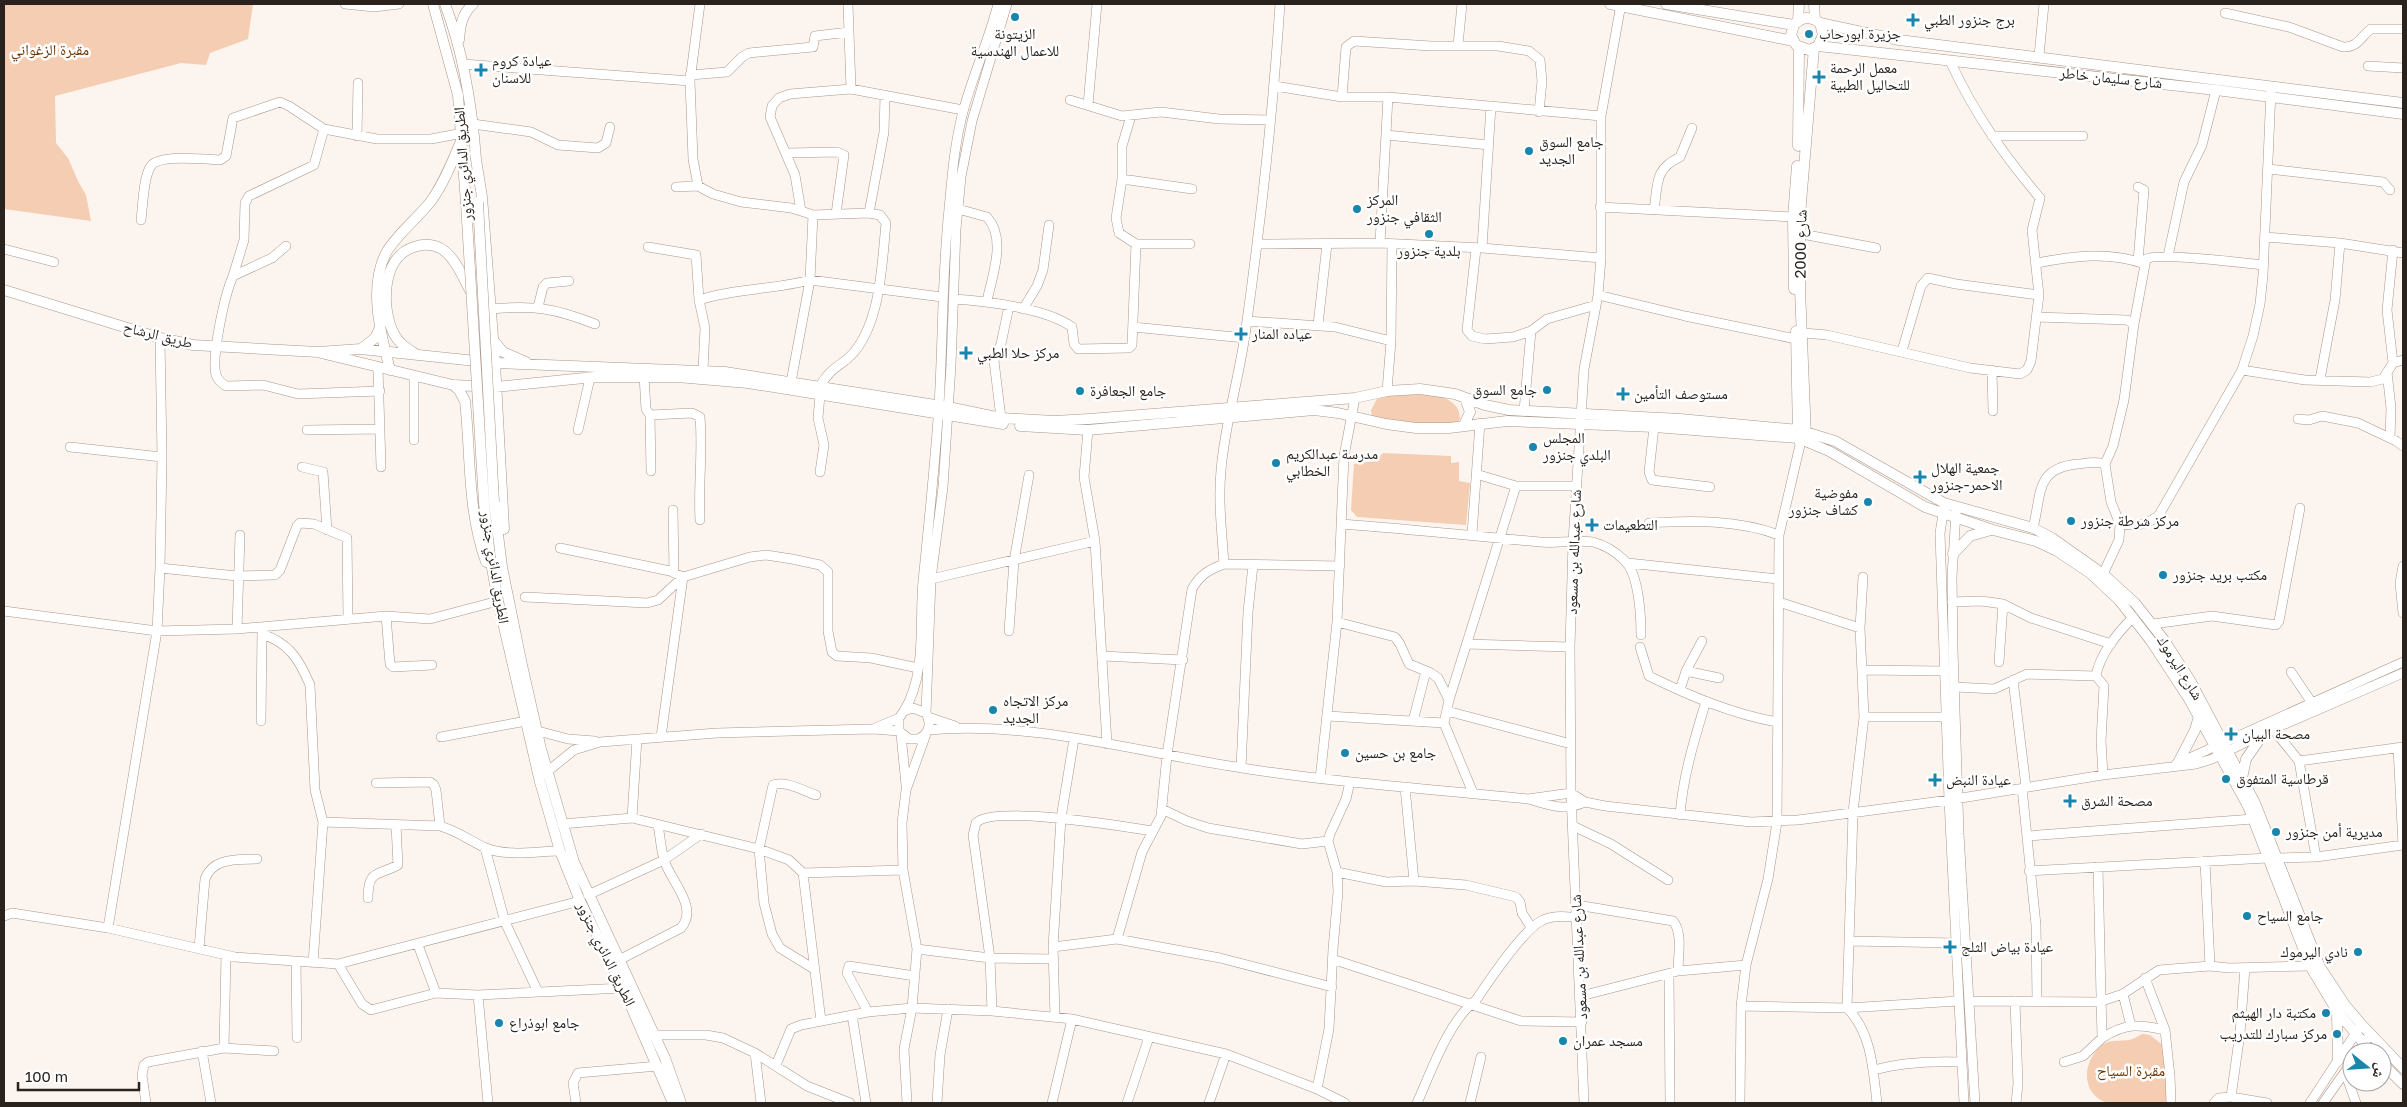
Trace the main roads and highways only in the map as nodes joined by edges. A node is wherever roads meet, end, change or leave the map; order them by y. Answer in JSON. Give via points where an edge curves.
{"nodes":[{"id":1,"x":473,"y":4,"type":"edge"},
{"id":2,"x":1617,"y":4,"type":"edge"},
{"id":3,"x":1673,"y":4,"type":"edge"},
{"id":4,"x":1800,"y":4,"type":"edge"},
{"id":5,"x":1814,"y":4,"type":"edge"},
{"id":6,"x":442,"y":5,"type":"edge"},
{"id":7,"x":1817,"y":21,"type":"junction"},
{"id":8,"x":1796,"y":23,"type":"junction"},
{"id":9,"x":1796,"y":44,"type":"junction"},
{"id":10,"x":459,"y":46,"type":"junction"},
{"id":11,"x":1816,"y":47,"type":"junction"},
{"id":12,"x":2271,"y":91,"type":"junction"},
{"id":13,"x":2403,"y":103,"type":"edge"},
{"id":14,"x":2403,"y":114,"type":"edge"},
{"id":15,"x":462,"y":136,"type":"junction"},
{"id":16,"x":475,"y":153,"type":"junction"},
{"id":17,"x":4,"y":290,"type":"edge"},
{"id":18,"x":471,"y":292,"type":"junction"},
{"id":19,"x":380,"y":328,"type":"junction"},
{"id":20,"x":1800,"y":336,"type":"junction"},
{"id":21,"x":493,"y":340,"type":"junction"},
{"id":22,"x":361,"y":349,"type":"junction"},
{"id":23,"x":318,"y":352,"type":"junction"},
{"id":24,"x":385,"y":352,"type":"junction"},
{"id":25,"x":418,"y":355,"type":"junction"},
{"id":26,"x":495,"y":364,"type":"junction"},
{"id":27,"x":537,"y":365,"type":"junction"},
{"id":28,"x":390,"y":370,"type":"junction"},
{"id":29,"x":453,"y":385,"type":"junction"},
{"id":30,"x":522,"y":386,"type":"junction"},
{"id":31,"x":496,"y":387,"type":"junction"},
{"id":32,"x":820,"y":391,"type":"junction"},
{"id":33,"x":1465,"y":398,"type":"junction"},
{"id":34,"x":943,"y":411,"type":"junction"},
{"id":35,"x":497,"y":417,"type":"junction"},
{"id":36,"x":1581,"y":419,"type":"junction"},
{"id":37,"x":1464,"y":425,"type":"junction"},
{"id":38,"x":1802,"y":437,"type":"junction"},
{"id":39,"x":489,"y":502,"type":"junction"},
{"id":40,"x":1992,"y":530,"type":"junction"},
{"id":41,"x":1953,"y":554,"type":"road end"},
{"id":42,"x":502,"y":567,"type":"junction"},
{"id":43,"x":493,"y":574,"type":"junction"},
{"id":44,"x":2199,"y":716,"type":"junction"},
{"id":45,"x":2269,"y":731,"type":"road end"},
{"id":46,"x":2221,"y":748,"type":"junction"},
{"id":47,"x":2174,"y":765,"type":"road end"},
{"id":48,"x":2242,"y":779,"type":"junction"},
{"id":49,"x":2272,"y":858,"type":"junction"},
{"id":50,"x":584,"y":898,"type":"junction"},
{"id":51,"x":2337,"y":1011,"type":"junction"},
{"id":52,"x":2359,"y":1042,"type":"edge"},
{"id":53,"x":2338,"y":1061,"type":"road end"},
{"id":54,"x":2403,"y":1068,"type":"edge"},
{"id":55,"x":2392,"y":1073,"type":"edge"},
{"id":56,"x":2403,"y":1084,"type":"edge"},
{"id":57,"x":673,"y":1103,"type":"edge"},
{"id":58,"x":682,"y":1103,"type":"edge"}],
"edges":[{"from":1,"to":10,"type":"main road","via":[[460,27]]},
{"from":2,"to":9,"type":"main road"},
{"from":3,"to":8,"type":"main road"},
{"from":4,"to":8,"type":"main road"},
{"from":5,"to":7,"type":"main road"},
{"from":6,"to":10,"type":"main road","name":"الطريق الدائري جنزور"},
{"from":6,"to":15,"type":"main road","name":"الطريق الدائري جنزور"},
{"from":7,"to":8,"type":"main road","via":[[1803,18]]},
{"from":7,"to":11,"type":"main road","via":[[1823,35]]},
{"from":7,"to":12,"type":"main road","name":"شارع سليمان خاطر","via":[[1899,40],[2040,56]]},
{"from":8,"to":9,"type":"main road","via":[[1792,30]]},
{"from":9,"to":11,"type":"main road"},
{"from":9,"to":20,"type":"main road","via":[[1799,131],[1793,217]]},
{"from":10,"to":16,"type":"main road","name":"الطريق الدائري جنزور"},
{"from":11,"to":12,"type":"main road","name":"شارع سليمان خاطر","via":[[2216,90]]},
{"from":11,"to":20,"type":"main road","name":"شارع 2000","via":[[1802,187]]},
{"from":12,"to":13,"type":"main road","name":"شارع سليمان خاطر"},
{"from":12,"to":14,"type":"main road","name":"شارع سليمان خاطر"},
{"from":15,"to":18,"type":"main road","name":"الطريق الدائري جنزور","bridge":true},
{"from":15,"to":19,"type":"main road","via":[[432,199],[386,253],[378,289]]},
{"from":16,"to":21,"type":"main road","via":[[482,197]]},
{"from":16,"to":39,"type":"main road","name":"الطريق الدائري جنزور","bridge":true},
{"from":17,"to":23,"type":"main road","name":"طريق الرشاح","via":[[192,345]]},
{"from":18,"to":25,"type":"main road","via":[[451,259],[440,248],[419,245],[408,249],[396,260],[388,276],[386,295],[390,324],[400,342]]},
{"from":18,"to":39,"type":"main road","name":"الطريق الدائري جنزور","bridge":true},
{"from":19,"to":22,"type":"main road","via":[[375,338]]},
{"from":19,"to":24,"type":"main road"},
{"from":20,"to":38,"type":"main road","name":"شارع 2000"},
{"from":21,"to":26,"type":"main road"},
{"from":21,"to":27,"type":"main road","via":[[503,352]]},
{"from":22,"to":23,"type":"main road"},
{"from":22,"to":24,"type":"main road"},
{"from":23,"to":28,"type":"main road"},
{"from":24,"to":25,"type":"main road"},
{"from":24,"to":28,"type":"main road"},
{"from":25,"to":26,"type":"main road"},
{"from":26,"to":27,"type":"main road"},
{"from":26,"to":31,"type":"main road"},
{"from":27,"to":32,"type":"main road","via":[[703,370],[792,382]]},
{"from":28,"to":29,"type":"main road"},
{"from":29,"to":31,"type":"main road"},
{"from":29,"to":43,"type":"main road","via":[[465,401],[476,525],[482,550]]},
{"from":30,"to":31,"type":"main road"},
{"from":30,"to":32,"type":"main road","via":[[644,376]]},
{"from":30,"to":35,"type":"main road","via":[[504,397]]},
{"from":31,"to":35,"type":"main road"},
{"from":32,"to":34,"type":"main road"},
{"from":33,"to":34,"type":"main road","via":[[1432,390],[1387,392],[1355,398],[1054,421]]},
{"from":33,"to":36,"type":"main road","via":[[1497,408]]},
{"from":33,"to":37,"type":"main road","via":[[1470,412]]},
{"from":34,"to":37,"type":"main road","via":[[996,424],[1088,430],[1314,410],[1416,428]]},
{"from":35,"to":42,"type":"main road","via":[[506,541]]},
{"from":36,"to":37,"type":"main road"},
{"from":36,"to":38,"type":"main road"},
{"from":36,"to":38,"type":"main road","via":[[1680,419]]},
{"from":38,"to":40,"type":"main road","name":"شارع اليرموك","via":[[1902,494],[1943,514]]},
{"from":38,"to":46,"type":"main road","name":"شارع اليرموك","via":[[1835,441],[1944,503],[2033,528],[2103,574],[2135,603],[2152,624],[2191,682]]},
{"from":39,"to":42,"type":"main road","name":"الطريق الدائري جنزور"},
{"from":39,"to":43,"type":"main road","name":"الطريق الدائري جنزور"},
{"from":40,"to":41,"type":"main road","via":[[1970,536]]},
{"from":40,"to":44,"type":"main road","name":"شارع اليرموك","via":[[2057,550],[2090,573],[2134,616]]},
{"from":42,"to":50,"type":"main road","name":"الطريق الدائري جنزور","via":[[548,772]]},
{"from":43,"to":50,"type":"main road","name":"الطريق الدائري جنزور","via":[[540,782],[560,851]]},
{"from":44,"to":46,"type":"main road","name":"شارع اليرموك"},
{"from":44,"to":47,"type":"main road"},
{"from":45,"to":48,"type":"main road","via":[[2246,759]]},
{"from":46,"to":48,"type":"main road","name":"شارع اليرموك"},
{"from":46,"to":49,"type":"main road","name":"شارع اليرموك"},
{"from":48,"to":49,"type":"main road","name":"شارع اليرموك","via":[[2255,803]]},
{"from":49,"to":51,"type":"main road","name":"شارع اليرموك","via":[[2310,966]]},
{"from":49,"to":54,"type":"main road","name":"شارع اليرموك","via":[[2320,967],[2345,1005]]},
{"from":50,"to":57,"type":"main road","name":"الطريق الدائري جنزور"},
{"from":50,"to":58,"type":"main road","name":"الطريق الدائري جنزور","via":[[619,960],[665,1058]]},
{"from":51,"to":52,"type":"main road","name":"شارع اليرموك"},
{"from":51,"to":53,"type":"main road"},
{"from":55,"to":56,"type":"main road"}]}
